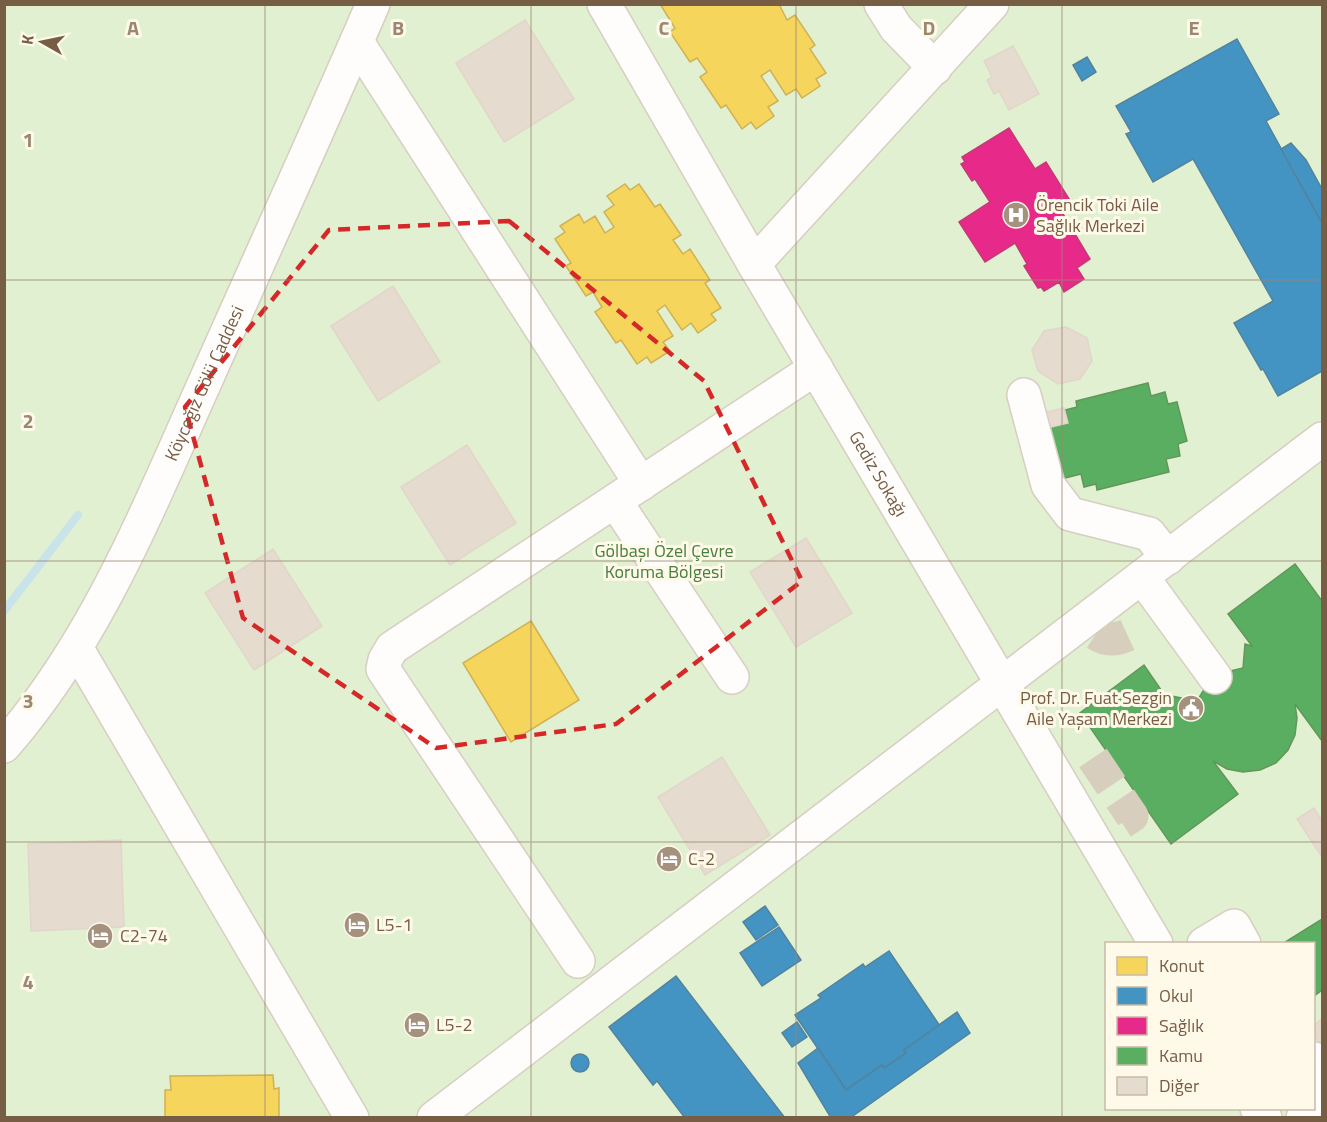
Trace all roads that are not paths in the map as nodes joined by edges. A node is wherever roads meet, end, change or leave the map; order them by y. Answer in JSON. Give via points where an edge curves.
{"nodes":[{"id":1,"x":373,"y":4,"type":"edge"},
{"id":2,"x":604,"y":4,"type":"edge"},
{"id":3,"x":881,"y":4,"type":"edge"},
{"id":4,"x":992,"y":4,"type":"edge"},
{"id":5,"x":357,"y":42,"type":"junction"},
{"id":6,"x":935,"y":68,"type":"junction"},
{"id":7,"x":754,"y":264,"type":"junction"},
{"id":8,"x":816,"y":368,"type":"junction"},
{"id":9,"x":1024,"y":395,"type":"dead end"},
{"id":10,"x":1323,"y":440,"type":"edge"},
{"id":11,"x":628,"y":493,"type":"junction"},
{"id":12,"x":1168,"y":558,"type":"junction"},
{"id":13,"x":1142,"y":577,"type":"junction"},
{"id":14,"x":77,"y":649,"type":"junction"},
{"id":15,"x":732,"y":677,"type":"dead end"},
{"id":16,"x":1215,"y":678,"type":"dead end"},
{"id":17,"x":1002,"y":684,"type":"junction"},
{"id":18,"x":4,"y":746,"type":"edge"},
{"id":19,"x":1155,"y":942,"type":"edge"},
{"id":20,"x":1207,"y":942,"type":"edge"},
{"id":21,"x":1243,"y":942,"type":"edge"},
{"id":22,"x":578,"y":961,"type":"dead end"},
{"id":23,"x":1315,"y":1061,"type":"edge"},
{"id":24,"x":1323,"y":1074,"type":"edge"},
{"id":25,"x":352,"y":1118,"type":"edge"},
{"id":26,"x":434,"y":1118,"type":"edge"}],
"edges":[{"from":1,"to":5,"type":"street","name":"Köyceğiz Gölü Caddesi"},
{"from":2,"to":7,"type":"street","name":"Gediz Sokağı"},
{"from":3,"to":6,"type":"street","via":[[896,28]]},
{"from":4,"to":6,"type":"street"},
{"from":5,"to":11,"type":"street"},
{"from":5,"to":14,"type":"street","name":"Köyceğiz Gölü Caddesi","via":[[136,536]]},
{"from":6,"to":7,"type":"street"},
{"from":7,"to":8,"type":"street","name":"Gediz Sokağı"},
{"from":8,"to":11,"type":"street"},
{"from":8,"to":17,"type":"street","name":"Gediz Sokağı"},
{"from":9,"to":12,"type":"street","via":[[1048,485],[1070,514],[1149,534]]},
{"from":10,"to":12,"type":"street"},
{"from":11,"to":15,"type":"street"},
{"from":11,"to":22,"type":"street","via":[[392,648],[383,669]]},
{"from":12,"to":13,"type":"street"},
{"from":13,"to":16,"type":"street"},
{"from":13,"to":17,"type":"street","via":[[1091,627]]},
{"from":14,"to":18,"type":"street","name":"Köyceğiz Gölü Caddesi"},
{"from":14,"to":25,"type":"street"},
{"from":17,"to":19,"type":"street","name":"Gediz Sokağı","via":[[1105,835]]},
{"from":17,"to":26,"type":"street"},
{"from":20,"to":21,"type":"street","via":[[1234,926]]},
{"from":23,"to":24,"type":"street"}]}
